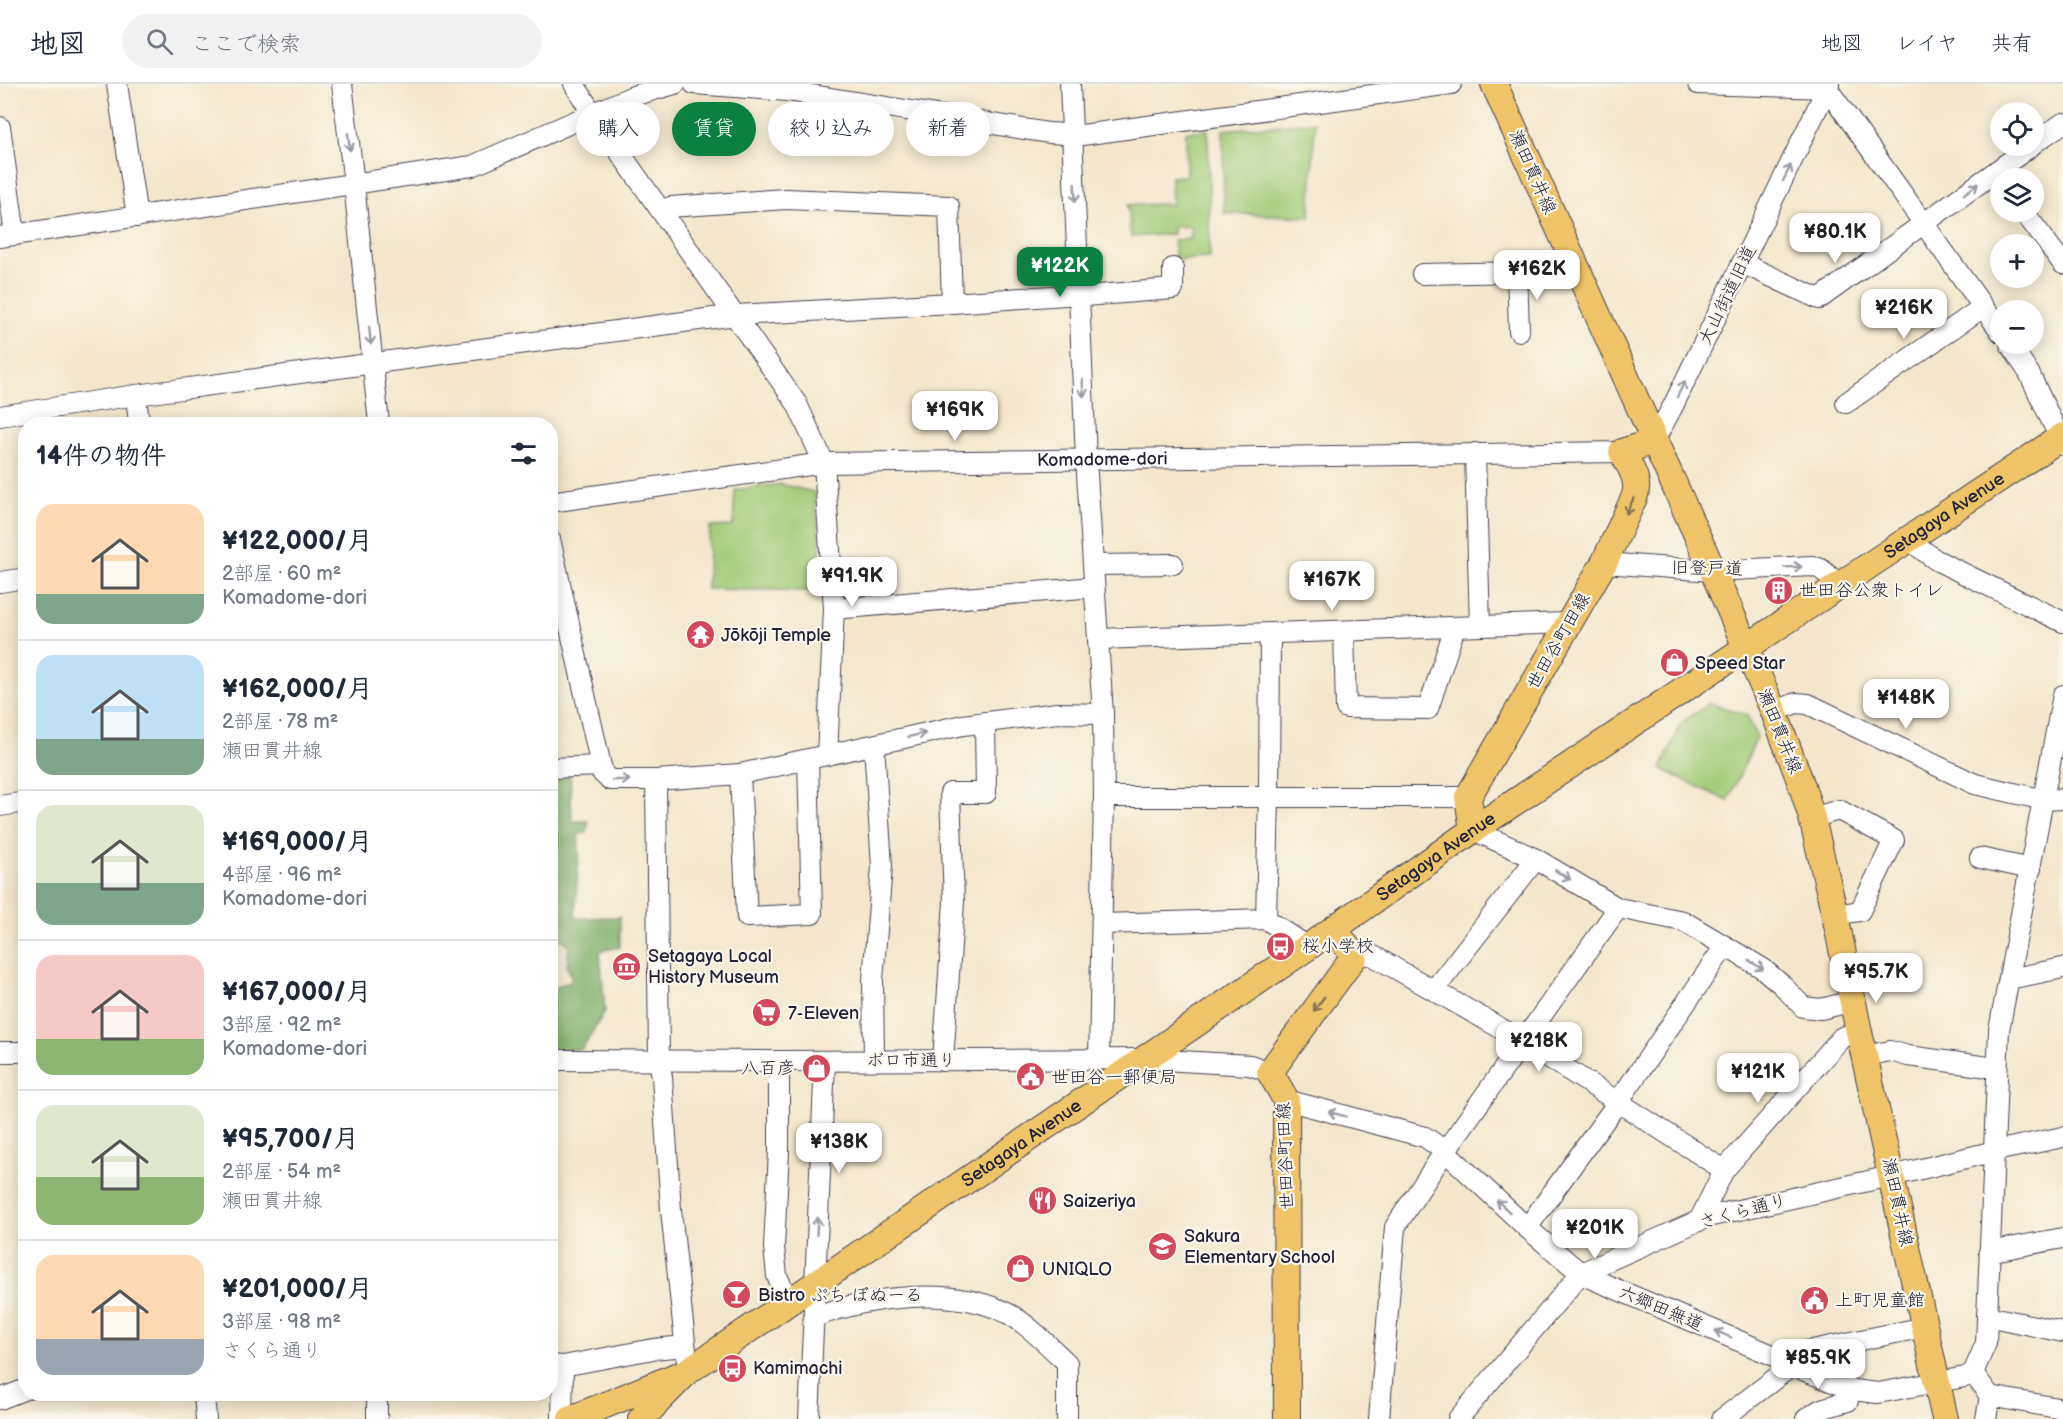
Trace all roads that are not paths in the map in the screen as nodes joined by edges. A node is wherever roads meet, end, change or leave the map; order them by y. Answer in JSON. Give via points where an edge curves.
{"nodes":[{"id":1,"x":117,"y":84,"type":"edge"},
{"id":2,"x":342,"y":84,"type":"edge"},
{"id":3,"x":574,"y":84,"type":"edge"},
{"id":4,"x":675,"y":84,"type":"edge"},
{"id":5,"x":694,"y":84,"type":"edge"},
{"id":6,"x":1070,"y":84,"type":"edge"},
{"id":7,"x":1451,"y":84,"type":"edge"},
{"id":8,"x":1494,"y":84,"type":"edge"},
{"id":9,"x":1698,"y":84,"type":"edge"},
{"id":10,"x":750,"y":86,"type":"edge"},
{"id":11,"x":1828,"y":86,"type":"edge"},
{"id":12,"x":585,"y":102,"type":"edge"},
{"id":13,"x":619,"y":102,"type":"edge"},
{"id":14,"x":576,"y":120,"type":"edge"},
{"id":15,"x":2063,"y":123,"type":"edge"},
{"id":16,"x":0,"y":127,"type":"edge"},
{"id":17,"x":1072,"y":135,"type":"junction"},
{"id":18,"x":2044,"y":136,"type":"edge"},
{"id":19,"x":622,"y":156,"type":"edge"},
{"id":20,"x":2020,"y":156,"type":"edge"},
{"id":21,"x":2007,"y":168,"type":"edge"},
{"id":22,"x":1990,"y":181,"type":"edge"},
{"id":23,"x":354,"y":184,"type":"junction"},
{"id":24,"x":662,"y":212,"type":"junction"},
{"id":25,"x":137,"y":217,"type":"junction"},
{"id":26,"x":2032,"y":222,"type":"edge"},
{"id":27,"x":1924,"y":224,"type":"junction"},
{"id":28,"x":8,"y":236,"type":"edge"},
{"id":29,"x":1742,"y":263,"type":"junction"},
{"id":30,"x":2063,"y":264,"type":"edge"},
{"id":31,"x":1173,"y":268,"type":"dead end"},
{"id":32,"x":1577,"y":271,"type":"junction"},
{"id":33,"x":1517,"y":272,"type":"junction"},
{"id":34,"x":1422,"y":274,"type":"dead end"},
{"id":35,"x":1079,"y":294,"type":"junction"},
{"id":36,"x":952,"y":303,"type":"junction"},
{"id":37,"x":1983,"y":307,"type":"junction"},
{"id":38,"x":736,"y":315,"type":"junction"},
{"id":39,"x":1990,"y":317,"type":"edge"},
{"id":40,"x":1519,"y":331,"type":"dead end"},
{"id":41,"x":2017,"y":354,"type":"edge"},
{"id":42,"x":372,"y":364,"type":"junction"},
{"id":43,"x":136,"y":395,"type":"junction"},
{"id":44,"x":1846,"y":403,"type":"dead end"},
{"id":45,"x":0,"y":416,"type":"edge"},
{"id":46,"x":138,"y":417,"type":"edge"},
{"id":47,"x":378,"y":417,"type":"edge"},
{"id":48,"x":2062,"y":440,"type":"edge"},
{"id":49,"x":1654,"y":441,"type":"junction"},
{"id":50,"x":1622,"y":452,"type":"junction"},
{"id":51,"x":1474,"y":453,"type":"junction"},
{"id":52,"x":1086,"y":459,"type":"junction"},
{"id":53,"x":824,"y":463,"type":"junction"},
{"id":54,"x":558,"y":501,"type":"edge"},
{"id":55,"x":1909,"y":540,"type":"junction"},
{"id":56,"x":1604,"y":563,"type":"junction"},
{"id":57,"x":1173,"y":564,"type":"dead end"},
{"id":58,"x":1093,"y":565,"type":"junction"},
{"id":59,"x":1713,"y":571,"type":"junction"},
{"id":60,"x":558,"y":575,"type":"edge"},
{"id":61,"x":18,"y":579,"type":"edge"},
{"id":62,"x":0,"y":582,"type":"edge"},
{"id":63,"x":1840,"y":585,"type":"junction"},
{"id":64,"x":1094,"y":587,"type":"junction"},
{"id":65,"x":834,"y":609,"type":"junction"},
{"id":66,"x":2063,"y":622,"type":"edge"},
{"id":67,"x":1567,"y":623,"type":"junction"},
{"id":68,"x":1480,"y":626,"type":"junction"},
{"id":69,"x":1455,"y":627,"type":"junction"},
{"id":70,"x":1344,"y":631,"type":"junction"},
{"id":71,"x":1270,"y":633,"type":"junction"},
{"id":72,"x":1098,"y":639,"type":"junction"},
{"id":73,"x":1747,"y":649,"type":"junction"},
{"id":74,"x":2063,"y":695,"type":"edge"},
{"id":75,"x":1774,"y":712,"type":"junction"},
{"id":76,"x":1102,"y":714,"type":"junction"},
{"id":77,"x":986,"y":722,"type":"junction"},
{"id":78,"x":874,"y":745,"type":"junction"},
{"id":79,"x":827,"y":755,"type":"junction"},
{"id":80,"x":808,"y":759,"type":"junction"},
{"id":81,"x":601,"y":766,"type":"junction"},
{"id":82,"x":558,"y":768,"type":"edge"},
{"id":83,"x":740,"y":774,"type":"junction"},
{"id":84,"x":656,"y":780,"type":"junction"},
{"id":85,"x":1269,"y":796,"type":"junction"},
{"id":86,"x":1104,"y":797,"type":"junction"},
{"id":87,"x":1468,"y":797,"type":"junction"},
{"id":88,"x":2053,"y":800,"type":"edge"},
{"id":89,"x":18,"y":803,"type":"edge"},
{"id":90,"x":0,"y":806,"type":"edge"},
{"id":91,"x":1812,"y":818,"type":"junction"},
{"id":92,"x":1473,"y":830,"type":"junction"},
{"id":93,"x":1980,"y":858,"type":"dead end"},
{"id":94,"x":1536,"y":859,"type":"junction"},
{"id":95,"x":2031,"y":869,"type":"junction"},
{"id":96,"x":1618,"y":908,"type":"junction"},
{"id":97,"x":1835,"y":915,"type":"junction"},
{"id":98,"x":1266,"y":919,"type":"junction"},
{"id":99,"x":1102,"y":924,"type":"junction"},
{"id":100,"x":1335,"y":929,"type":"junction"},
{"id":101,"x":1725,"y":946,"type":"junction"},
{"id":102,"x":1308,"y":948,"type":"junction"},
{"id":103,"x":1354,"y":957,"type":"junction"},
{"id":104,"x":2063,"y":968,"type":"edge"},
{"id":105,"x":2009,"y":979,"type":"junction"},
{"id":106,"x":1434,"y":990,"type":"junction"},
{"id":107,"x":1853,"y":1001,"type":"junction"},
{"id":108,"x":0,"y":1040,"type":"edge"},
{"id":109,"x":1523,"y":1041,"type":"junction"},
{"id":110,"x":1862,"y":1044,"type":"junction"},
{"id":111,"x":0,"y":1052,"type":"edge"},
{"id":112,"x":18,"y":1052,"type":"edge"},
{"id":113,"x":1145,"y":1059,"type":"junction"},
{"id":114,"x":558,"y":1060,"type":"edge"},
{"id":115,"x":659,"y":1060,"type":"junction"},
{"id":116,"x":874,"y":1060,"type":"junction"},
{"id":117,"x":1098,"y":1060,"type":"junction"},
{"id":118,"x":779,"y":1061,"type":"junction"},
{"id":119,"x":825,"y":1061,"type":"junction"},
{"id":120,"x":943,"y":1061,"type":"junction"},
{"id":121,"x":1996,"y":1068,"type":"junction"},
{"id":122,"x":1270,"y":1072,"type":"junction"},
{"id":123,"x":1286,"y":1100,"type":"junction"},
{"id":124,"x":1618,"y":1102,"type":"junction"},
{"id":125,"x":2063,"y":1137,"type":"edge"},
{"id":126,"x":1445,"y":1151,"type":"junction"},
{"id":127,"x":1995,"y":1151,"type":"junction"},
{"id":128,"x":1724,"y":1170,"type":"junction"},
{"id":129,"x":1892,"y":1176,"type":"junction"},
{"id":130,"x":1699,"y":1221,"type":"junction"},
{"id":131,"x":1527,"y":1228,"type":"junction"},
{"id":132,"x":2063,"y":1238,"type":"edge"},
{"id":133,"x":1989,"y":1252,"type":"junction"},
{"id":134,"x":1581,"y":1273,"type":"junction"},
{"id":135,"x":814,"y":1285,"type":"junction"},
{"id":136,"x":790,"y":1303,"type":"junction"},
{"id":137,"x":1988,"y":1316,"type":"junction"},
{"id":138,"x":814,"y":1317,"type":"junction"},
{"id":139,"x":1925,"y":1327,"type":"junction"},
{"id":140,"x":2063,"y":1332,"type":"edge"},
{"id":141,"x":685,"y":1346,"type":"junction"},
{"id":142,"x":1793,"y":1365,"type":"junction"},
{"id":143,"x":558,"y":1366,"type":"edge"},
{"id":144,"x":688,"y":1371,"type":"junction"},
{"id":145,"x":1973,"y":1372,"type":"junction"},
{"id":146,"x":558,"y":1377,"type":"edge"},
{"id":147,"x":1937,"y":1382,"type":"junction"},
{"id":148,"x":18,"y":1392,"type":"edge"},
{"id":149,"x":1990,"y":1396,"type":"junction"},
{"id":150,"x":0,"y":1400,"type":"edge"},
{"id":151,"x":205,"y":1401,"type":"edge"},
{"id":152,"x":377,"y":1401,"type":"edge"},
{"id":153,"x":1848,"y":1403,"type":"edge"},
{"id":154,"x":2063,"y":1409,"type":"edge"},
{"id":155,"x":206,"y":1419,"type":"edge"},
{"id":156,"x":377,"y":1419,"type":"edge"},
{"id":157,"x":562,"y":1419,"type":"edge"},
{"id":158,"x":571,"y":1419,"type":"edge"},
{"id":159,"x":641,"y":1419,"type":"edge"},
{"id":160,"x":809,"y":1419,"type":"edge"},
{"id":161,"x":1067,"y":1419,"type":"edge"},
{"id":162,"x":1287,"y":1419,"type":"edge"},
{"id":163,"x":1379,"y":1419,"type":"edge"},
{"id":164,"x":1458,"y":1419,"type":"edge"},
{"id":165,"x":1722,"y":1419,"type":"edge"},
{"id":166,"x":1806,"y":1419,"type":"edge"},
{"id":167,"x":1944,"y":1419,"type":"edge"},
{"id":168,"x":1986,"y":1419,"type":"edge"}],
"edges":[{"from":1,"to":25,"type":"street"},
{"from":2,"to":23,"type":"street","one_way":true},
{"from":3,"to":12,"type":"street"},
{"from":4,"to":13,"type":"street"},
{"from":5,"to":10,"type":"street"},
{"from":6,"to":17,"type":"street"},
{"from":7,"to":17,"type":"street"},
{"from":8,"to":32,"type":"main road","name":"瀬田貫井線"},
{"from":9,"to":11,"type":"street"},
{"from":10,"to":17,"type":"street"},
{"from":11,"to":27,"type":"street"},
{"from":29,"to":11,"type":"street","name":"大山街道旧道","one_way":true},
{"from":14,"to":23,"type":"street","via":[[472,166]]},
{"from":15,"to":18,"type":"street"},
{"from":16,"to":28,"type":"street"},
{"from":17,"to":35,"type":"street","one_way":true},
{"from":19,"to":24,"type":"street"},
{"from":20,"to":21,"type":"street"},
{"from":27,"to":22,"type":"street","one_way":true},
{"from":23,"to":25,"type":"street"},
{"from":23,"to":42,"type":"street","one_way":true},
{"from":24,"to":36,"type":"street","via":[[670,207],[786,199],[949,206]]},
{"from":24,"to":38,"type":"street"},
{"from":25,"to":28,"type":"street"},
{"from":26,"to":30,"type":"street"},
{"from":27,"to":29,"type":"street","via":[[1819,299]]},
{"from":27,"to":37,"type":"street"},
{"from":49,"to":29,"type":"street","name":"大山街道旧道","one_way":true},
{"from":31,"to":35,"type":"street","via":[[1173,289]]},
{"from":32,"to":33,"type":"street"},
{"from":32,"to":49,"type":"main road","name":"瀬田貫井線"},
{"from":33,"to":34,"type":"street"},
{"from":33,"to":40,"type":"street"},
{"from":35,"to":36,"type":"street"},
{"from":35,"to":52,"type":"street","one_way":true},
{"from":36,"to":38,"type":"street"},
{"from":37,"to":39,"type":"street"},
{"from":37,"to":44,"type":"street"},
{"from":38,"to":42,"type":"street"},
{"from":38,"to":53,"type":"street","via":[[798,404]]},
{"from":41,"to":48,"type":"street"},
{"from":42,"to":43,"type":"street"},
{"from":42,"to":47,"type":"street"},
{"from":43,"to":45,"type":"street"},
{"from":43,"to":46,"type":"street"},
{"from":48,"to":55,"type":"main road","name":"Setagaya Avenue"},
{"from":49,"to":50,"type":"main road","name":"Komadome-dori"},
{"from":49,"to":59,"type":"main road","name":"瀬田貫井線"},
{"from":50,"to":51,"type":"street","name":"Komadome-dori"},
{"from":50,"to":56,"type":"main road","name":"世田谷町田線","one_way":true,"via":[[1635,478],[1636,492]]},
{"from":51,"to":52,"type":"street","name":"Komadome-dori"},
{"from":51,"to":68,"type":"street"},
{"from":52,"to":53,"type":"street","name":"Komadome-dori"},
{"from":52,"to":58,"type":"street"},
{"from":53,"to":54,"type":"street","name":"Komadome-dori"},
{"from":53,"to":65,"type":"street"},
{"from":55,"to":63,"type":"main road","name":"Setagaya Avenue"},
{"from":55,"to":66,"type":"street","via":[[1936,560]]},
{"from":56,"to":59,"type":"street","name":"旧登戸道"},
{"from":56,"to":67,"type":"main road","name":"世田谷町田線"},
{"from":57,"to":58,"type":"street"},
{"from":58,"to":64,"type":"street"},
{"from":59,"to":63,"type":"street","name":"旧登戸道","one_way":true,"via":[[1812,566]]},
{"from":59,"to":73,"type":"main road","name":"瀬田貫井線"},
{"from":60,"to":81,"type":"street"},
{"from":61,"to":62,"type":"street"},
{"from":63,"to":73,"type":"main road","name":"Setagaya Avenue"},
{"from":64,"to":65,"type":"street"},
{"from":64,"to":72,"type":"street"},
{"from":65,"to":79,"type":"street"},
{"from":67,"to":68,"type":"street"},
{"from":67,"to":87,"type":"main road","name":"世田谷町田線"},
{"from":68,"to":69,"type":"street"},
{"from":69,"to":70,"type":"street"},
{"from":69,"to":70,"type":"street","via":[[1428,709],[1346,708]]},
{"from":70,"to":71,"type":"street"},
{"from":71,"to":72,"type":"street"},
{"from":71,"to":85,"type":"street"},
{"from":72,"to":76,"type":"street"},
{"from":73,"to":75,"type":"main road","name":"瀬田貫井線"},
{"from":73,"to":92,"type":"main road","name":"Setagaya Avenue"},
{"from":74,"to":88,"type":"street"},
{"from":75,"to":88,"type":"street","via":[[1796,703],[1808,704],[1975,784]]},
{"from":75,"to":91,"type":"main road","name":"瀬田貫井線"},
{"from":76,"to":77,"type":"street","via":[[1057,713]]},
{"from":76,"to":86,"type":"street"},
{"from":78,"to":77,"type":"street","one_way":true},
{"from":77,"to":120,"type":"street","via":[[986,793],[950,793],[954,902]]},
{"from":78,"to":79,"type":"street"},
{"from":78,"to":116,"type":"street","via":[[882,866],[873,980]]},
{"from":79,"to":80,"type":"street"},
{"from":80,"to":83,"type":"street"},
{"from":80,"to":83,"type":"street","via":[[812,914],[747,917]]},
{"from":81,"to":82,"type":"street"},
{"from":81,"to":84,"type":"street","one_way":true,"via":[[610,780]]},
{"from":83,"to":84,"type":"street"},
{"from":84,"to":115,"type":"street"},
{"from":85,"to":86,"type":"street"},
{"from":85,"to":87,"type":"street"},
{"from":85,"to":98,"type":"street"},
{"from":86,"to":99,"type":"street"},
{"from":87,"to":92,"type":"main road"},
{"from":88,"to":95,"type":"street"},
{"from":89,"to":90,"type":"street"},
{"from":91,"to":97,"type":"main road","name":"瀬田貫井線"},
{"from":91,"to":97,"type":"street","via":[[1839,810],[1894,840],[1860,911]]},
{"from":92,"to":94,"type":"street"},
{"from":92,"to":100,"type":"main road","name":"Setagaya Avenue"},
{"from":93,"to":95,"type":"street"},
{"from":94,"to":96,"type":"street","one_way":true},
{"from":94,"to":106,"type":"street"},
{"from":95,"to":105,"type":"street"},
{"from":96,"to":101,"type":"street","via":[[1683,921]]},
{"from":96,"to":109,"type":"street"},
{"from":97,"to":107,"type":"main road","name":"瀬田貫井線"},
{"from":98,"to":99,"type":"street"},
{"from":98,"to":102,"type":"street"},
{"from":99,"to":117,"type":"street"},
{"from":100,"to":102,"type":"main road","name":"Setagaya Avenue"},
{"from":100,"to":103,"type":"main road"},
{"from":101,"to":107,"type":"street","one_way":true,"via":[[1762,968],[1803,1007],[1821,1009]]},
{"from":101,"to":124,"type":"street"},
{"from":102,"to":113,"type":"main road","name":"Setagaya Avenue"},
{"from":103,"to":106,"type":"street","via":[[1370,954]]},
{"from":103,"to":122,"type":"main road","one_way":true},
{"from":104,"to":105,"type":"street"},
{"from":105,"to":121,"type":"street"},
{"from":106,"to":109,"type":"street"},
{"from":107,"to":110,"type":"main road","name":"瀬田貫井線"},
{"from":108,"to":111,"type":"street"},
{"from":109,"to":124,"type":"street"},
{"from":109,"to":126,"type":"street"},
{"from":110,"to":121,"type":"street","via":[[1908,1056]]},
{"from":110,"to":128,"type":"street","via":[[1842,1037]]},
{"from":110,"to":129,"type":"main road","name":"瀬田貫井線"},
{"from":111,"to":112,"type":"street"},
{"from":113,"to":117,"type":"street","name":"ボロ市通り"},
{"from":113,"to":122,"type":"street","name":"ボロ市通り","via":[[1250,1065]]},
{"from":113,"to":135,"type":"main road","name":"Setagaya Avenue"},
{"from":114,"to":115,"type":"street","name":"ボロ市通り"},
{"from":115,"to":118,"type":"street","name":"ボロ市通り"},
{"from":115,"to":141,"type":"street"},
{"from":116,"to":119,"type":"street","name":"ボロ市通り"},
{"from":116,"to":120,"type":"street","name":"ボロ市通り"},
{"from":117,"to":120,"type":"street","name":"ボロ市通り"},
{"from":118,"to":119,"type":"street","name":"ボロ市通り"},
{"from":118,"to":136,"type":"street","via":[[774,1247],[777,1276]]},
{"from":135,"to":119,"type":"street","one_way":true},
{"from":121,"to":127,"type":"street"},
{"from":122,"to":123,"type":"main road","name":"世田谷町田線"},
{"from":126,"to":123,"type":"street","name":"六郷田無道","one_way":true,"via":[[1425,1137]]},
{"from":123,"to":162,"type":"main road","name":"世田谷町田線"},
{"from":124,"to":128,"type":"street"},
{"from":124,"to":131,"type":"street"},
{"from":125,"to":127,"type":"street","name":"さくら通り"},
{"from":131,"to":126,"type":"street","name":"六郷田無道","one_way":true},
{"from":126,"to":163,"type":"street","via":[[1395,1227]]},
{"from":127,"to":129,"type":"street","name":"さくら通り"},
{"from":127,"to":133,"type":"street"},
{"from":128,"to":130,"type":"street"},
{"from":129,"to":130,"type":"street","name":"さくら通り"},
{"from":129,"to":139,"type":"main road","name":"瀬田貫井線"},
{"from":130,"to":134,"type":"street","name":"さくら通り"},
{"from":131,"to":134,"type":"street","name":"六郷田無道"},
{"from":132,"to":133,"type":"street"},
{"from":133,"to":137,"type":"street"},
{"from":142,"to":134,"type":"street","name":"六郷田無道","one_way":true},
{"from":134,"to":164,"type":"street","name":"さくら通り"},
{"from":135,"to":136,"type":"main road","name":"Setagaya Avenue"},
{"from":135,"to":138,"type":"street"},
{"from":136,"to":144,"type":"main road","name":"Setagaya Avenue"},
{"from":137,"to":140,"type":"street"},
{"from":137,"to":145,"type":"street","via":[[1986,1343]]},
{"from":138,"to":160,"type":"street"},
{"from":138,"to":161,"type":"street","via":[[887,1300],[930,1295],[978,1303],[1008,1314],[1067,1363]]},
{"from":139,"to":142,"type":"street","via":[[1807,1351]]},
{"from":139,"to":147,"type":"main road","name":"瀬田貫井線"},
{"from":141,"to":143,"type":"street"},
{"from":141,"to":144,"type":"street"},
{"from":142,"to":153,"type":"street","name":"六郷田無道"},
{"from":142,"to":165,"type":"street"},
{"from":144,"to":158,"type":"main road"},
{"from":144,"to":159,"type":"main road"},
{"from":145,"to":147,"type":"street","name":"六郷田無道"},
{"from":145,"to":149,"type":"street"},
{"from":146,"to":157,"type":"street"},
{"from":147,"to":153,"type":"street","name":"六郷田無道"},
{"from":147,"to":167,"type":"main road","name":"瀬田貫井線"},
{"from":148,"to":150,"type":"street"},
{"from":149,"to":154,"type":"street"},
{"from":149,"to":168,"type":"street"},
{"from":151,"to":155,"type":"street"},
{"from":152,"to":156,"type":"street"},
{"from":153,"to":166,"type":"street","via":[[1821,1409]]}]}
